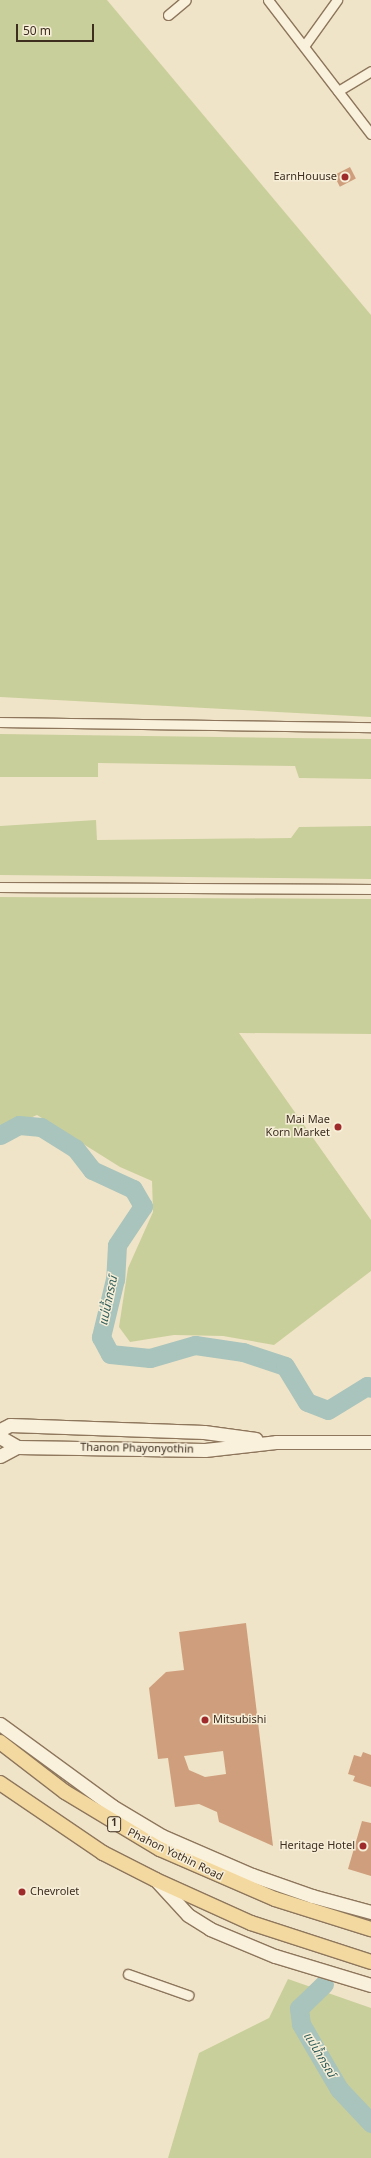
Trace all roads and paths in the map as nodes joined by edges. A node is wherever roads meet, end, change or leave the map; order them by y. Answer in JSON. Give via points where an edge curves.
{"nodes":[{"id":1,"x":186,"y":0,"type":"edge"},
{"id":2,"x":268,"y":0,"type":"edge"},
{"id":3,"x":337,"y":0,"type":"edge"},
{"id":4,"x":168,"y":15,"type":"dead end"},
{"id":5,"x":304,"y":46,"type":"junction"},
{"id":6,"x":371,"y":70,"type":"edge"},
{"id":7,"x":338,"y":91,"type":"junction"},
{"id":8,"x":371,"y":134,"type":"edge"},
{"id":9,"x":0,"y":722,"type":"edge"},
{"id":10,"x":371,"y":727,"type":"edge"},
{"id":11,"x":0,"y":887,"type":"edge"},
{"id":12,"x":371,"y":890,"type":"edge"},
{"id":13,"x":4,"y":1425,"type":"edge"},
{"id":14,"x":0,"y":1437,"type":"edge"},
{"id":15,"x":276,"y":1442,"type":"junction"},
{"id":16,"x":371,"y":1442,"type":"edge"},
{"id":17,"x":17,"y":1447,"type":"junction"},
{"id":18,"x":0,"y":1456,"type":"edge"},
{"id":19,"x":0,"y":1724,"type":"edge"},
{"id":20,"x":0,"y":1742,"type":"edge"},
{"id":21,"x":0,"y":1783,"type":"edge"},
{"id":22,"x":156,"y":1880,"type":"junction"},
{"id":23,"x":371,"y":1912,"type":"edge"},
{"id":24,"x":371,"y":1929,"type":"edge"},
{"id":25,"x":371,"y":1962,"type":"edge"},
{"id":26,"x":128,"y":1974,"type":"dead end"},
{"id":27,"x":371,"y":1985,"type":"edge"},
{"id":28,"x":188,"y":1995,"type":"dead end"}],
"edges":[{"from":1,"to":4,"type":"street"},
{"from":2,"to":5,"type":"street"},
{"from":3,"to":5,"type":"street"},
{"from":5,"to":7,"type":"street"},
{"from":6,"to":7,"type":"street"},
{"from":7,"to":8,"type":"street"},
{"from":9,"to":10,"type":"street"},
{"from":11,"to":12,"type":"street"},
{"from":13,"to":15,"type":"main road","name":"Thanon Phayonyothin","via":[[204,1432]]},
{"from":13,"to":17,"type":"main road"},
{"from":14,"to":17,"type":"main road"},
{"from":15,"to":16,"type":"main road","name":"Thanon Phayonyothin"},
{"from":15,"to":17,"type":"main road","name":"Thanon Phayonyothin","via":[[205,1450]]},
{"from":17,"to":18,"type":"main road","name":"Thanon Phayonyothin"},
{"from":19,"to":23,"type":"main road","number":"1","via":[[112,1806],[162,1836],[252,1875],[312,1896]]},
{"from":20,"to":24,"type":"main road","name":"Phahon Yothin Road","number":"1","via":[[65,1792],[160,1849],[275,1900]]},
{"from":21,"to":22,"type":"main road","via":[[103,1853]]},
{"from":22,"to":25,"type":"main road","via":[[251,1923]]},
{"from":22,"to":27,"type":"main road","via":[[188,1915],[210,1929],[274,1956]]},
{"from":26,"to":28,"type":"street"}]}
